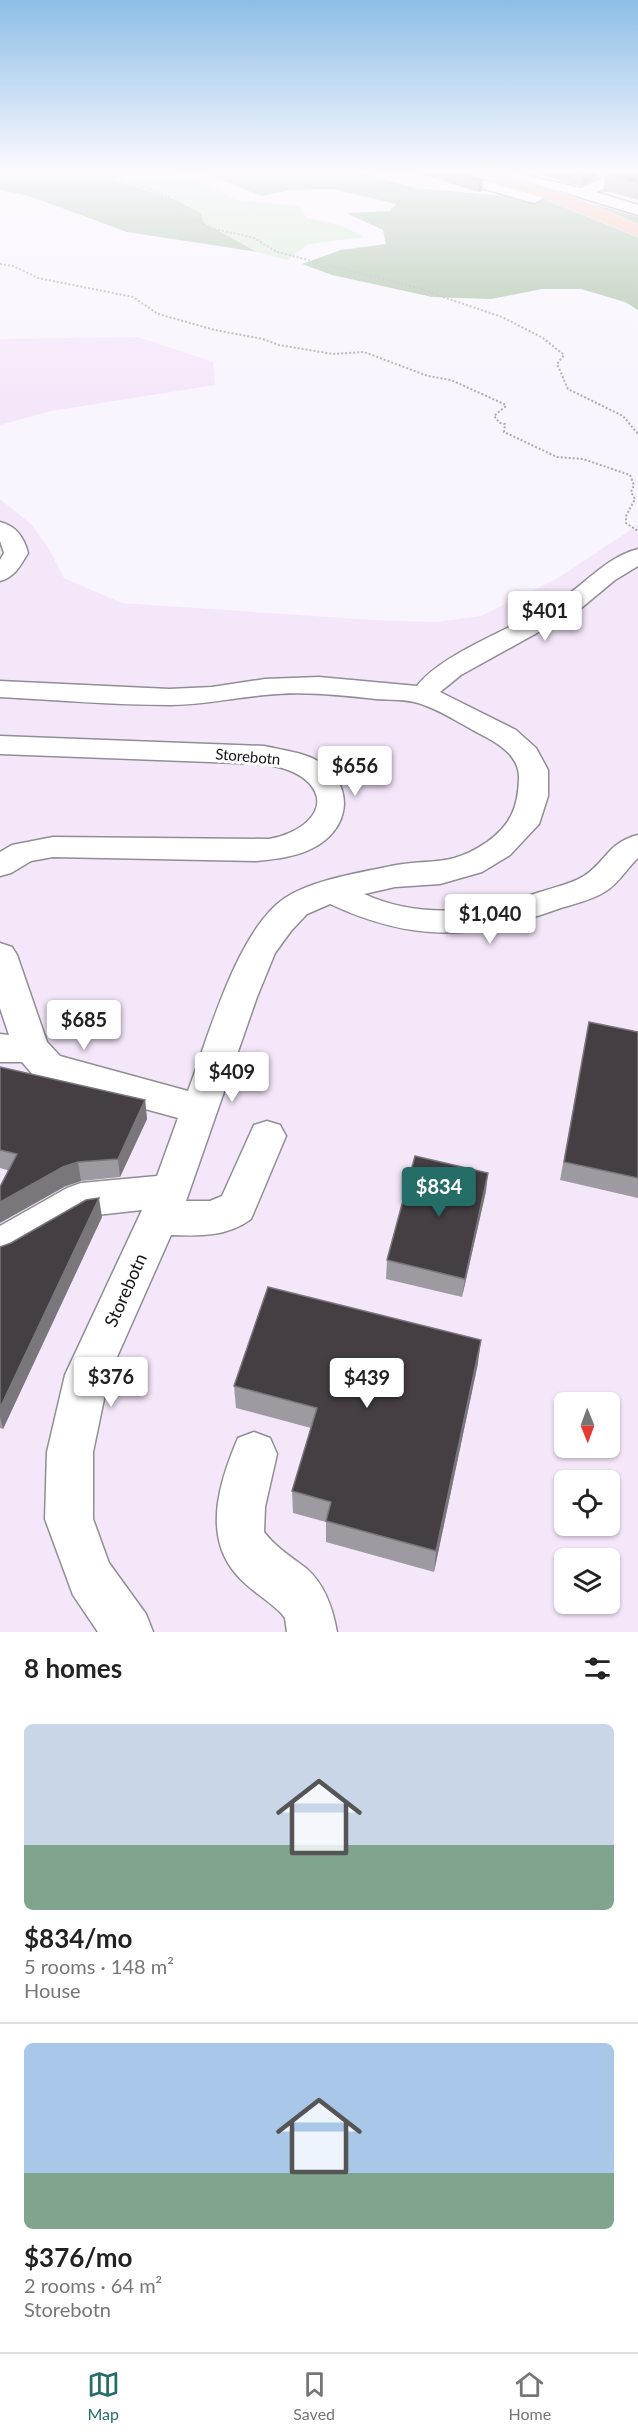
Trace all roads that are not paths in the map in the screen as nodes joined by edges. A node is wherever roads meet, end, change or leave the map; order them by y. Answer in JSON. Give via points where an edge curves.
{"nodes":[{"id":1,"x":0,"y":529,"type":"edge"},
{"id":2,"x":638,"y":556,"type":"edge"},
{"id":3,"x":0,"y":574,"type":"edge"},
{"id":4,"x":0,"y":689,"type":"edge"},
{"id":5,"x":424,"y":695,"type":"junction"},
{"id":6,"x":0,"y":745,"type":"edge"},
{"id":7,"x":638,"y":845,"type":"edge"},
{"id":8,"x":0,"y":866,"type":"edge"},
{"id":9,"x":330,"y":891,"type":"junction"},
{"id":10,"x":0,"y":955,"type":"edge"},
{"id":11,"x":15,"y":1048,"type":"edge"},
{"id":12,"x":201,"y":1109,"type":"junction"},
{"id":13,"x":267,"y":1136,"type":"dead end"},
{"id":14,"x":165,"y":1204,"type":"junction"},
{"id":15,"x":0,"y":1247,"type":"edge"},
{"id":16,"x":254,"y":1454,"type":"dead end"},
{"id":17,"x":128,"y":1632,"type":"edge"},
{"id":18,"x":312,"y":1632,"type":"edge"}],
"edges":[{"from":1,"to":3,"type":"street","via":[[13,540],[16,553]]},
{"from":2,"to":5,"type":"street","via":[[606,575],[571,604],[452,669]]},
{"from":4,"to":5,"type":"street","name":"Storebotn","via":[[169,697],[319,685]]},
{"from":5,"to":9,"type":"street","name":"Storebotn","via":[[506,736],[526,754],[534,770],[533,796],[524,824],[499,848],[471,865]]},
{"from":6,"to":8,"type":"street","name":"Storebotn","via":[[264,755],[310,769],[328,789],[332,805],[328,817],[313,834],[279,849],[53,847],[23,852]]},
{"from":7,"to":9,"type":"street","via":[[592,885],[526,910],[485,920],[435,923],[397,918]]},
{"from":9,"to":12,"type":"street","name":"Storebotn","via":[[296,906],[260,950]]},
{"from":10,"to":11,"type":"street"},
{"from":11,"to":12,"type":"street","via":[[60,1072]]},
{"from":12,"to":14,"type":"street","name":"Storebotn"},
{"from":13,"to":14,"type":"street","via":[[237,1207],[231,1212],[213,1217]]},
{"from":14,"to":15,"type":"street","via":[[81,1200]]},
{"from":14,"to":17,"type":"street","name":"Storebotn","via":[[87,1375],[70,1452],[69,1519],[90,1578]]},
{"from":16,"to":18,"type":"street","via":[[240,1534],[250,1555],[306,1606]]}]}
